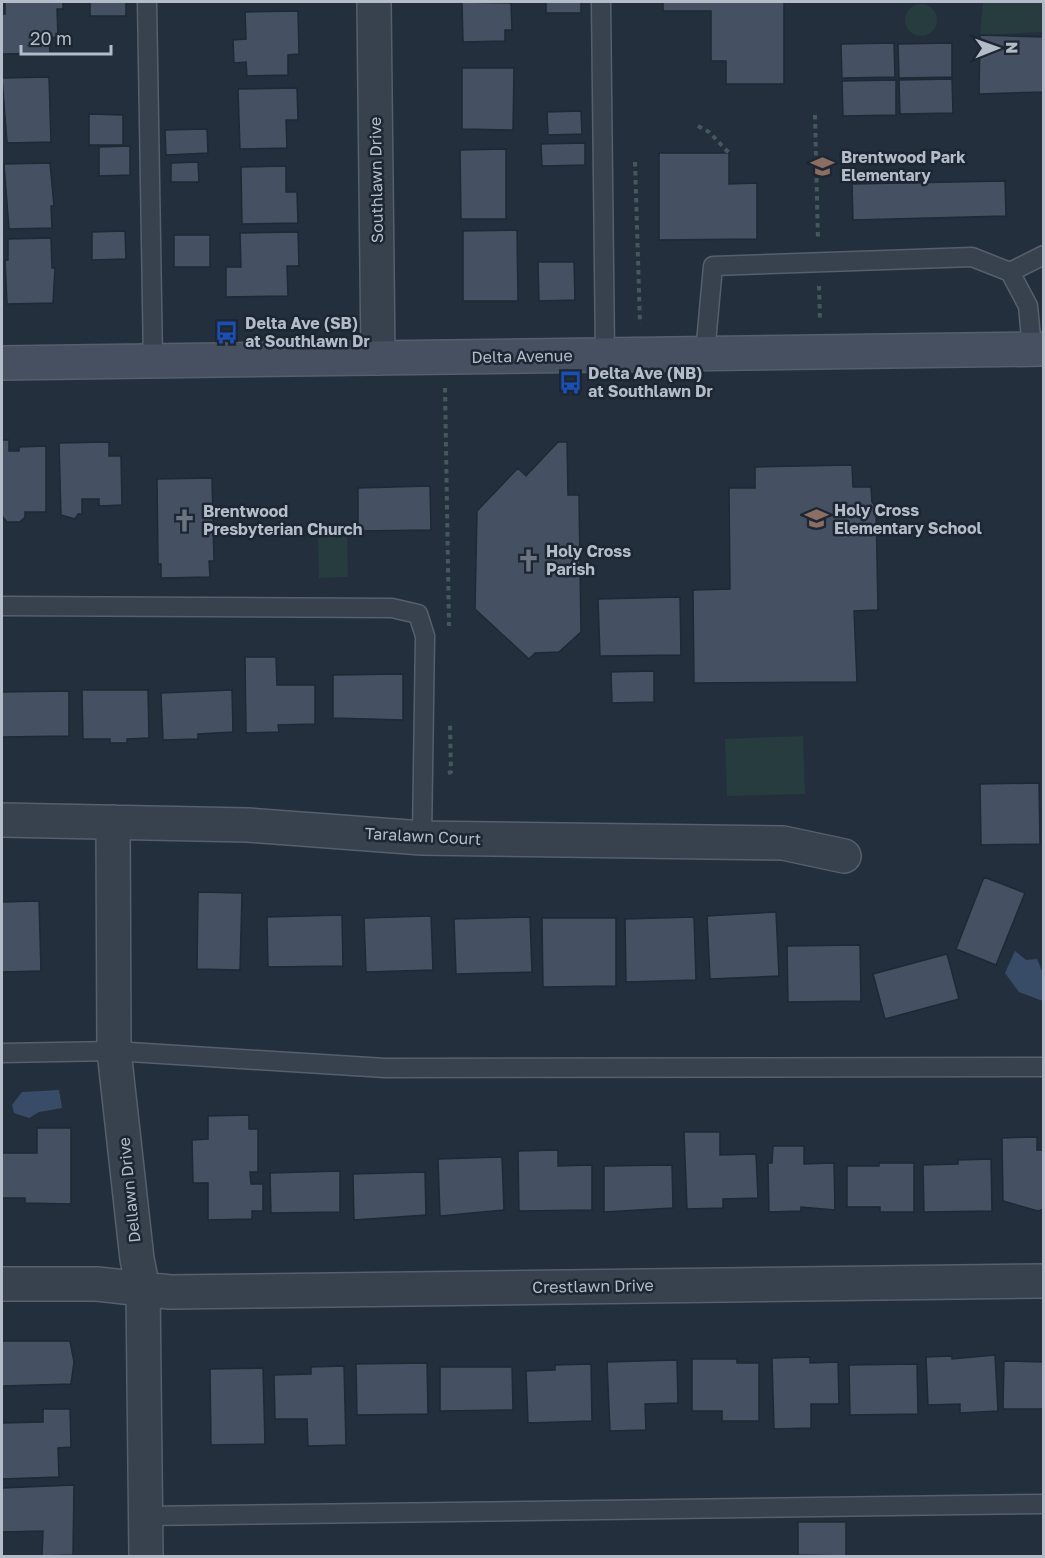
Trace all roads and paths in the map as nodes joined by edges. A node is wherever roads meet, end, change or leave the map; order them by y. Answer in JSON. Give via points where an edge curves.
{"nodes":[{"id":1,"x":147,"y":2,"type":"edge"},
{"id":2,"x":374,"y":2,"type":"edge"},
{"id":3,"x":601,"y":2,"type":"edge"},
{"id":4,"x":815,"y":114,"type":"dead end"},
{"id":5,"x":698,"y":126,"type":"dead end"},
{"id":6,"x":729,"y":153,"type":"dead end"},
{"id":7,"x":635,"y":162,"type":"dead end"},
{"id":8,"x":1044,"y":255,"type":"edge"},
{"id":9,"x":819,"y":264,"type":"junction"},
{"id":10,"x":1010,"y":272,"type":"junction"},
{"id":11,"x":820,"y":323,"type":"dead end"},
{"id":12,"x":640,"y":325,"type":"dead end"},
{"id":13,"x":1038,"y":349,"type":"edge"},
{"id":14,"x":705,"y":354,"type":"junction"},
{"id":15,"x":605,"y":355,"type":"junction"},
{"id":16,"x":378,"y":358,"type":"junction"},
{"id":17,"x":153,"y":362,"type":"junction"},
{"id":18,"x":2,"y":363,"type":"edge"},
{"id":19,"x":445,"y":383,"type":"dead end"},
{"id":20,"x":2,"y":606,"type":"edge"},
{"id":21,"x":449,"y":631,"type":"dead end"},
{"id":22,"x":450,"y":713,"type":"dead end"},
{"id":23,"x":423,"y":779,"type":"junction"},
{"id":24,"x":2,"y":820,"type":"edge"},
{"id":25,"x":113,"y":822,"type":"junction"},
{"id":26,"x":422,"y":838,"type":"junction"},
{"id":27,"x":844,"y":856,"type":"dead end"},
{"id":28,"x":114,"y":1052,"type":"junction"},
{"id":29,"x":2,"y":1053,"type":"edge"},
{"id":30,"x":1044,"y":1067,"type":"edge"},
{"id":31,"x":1044,"y":1281,"type":"edge"},
{"id":32,"x":2,"y":1284,"type":"edge"},
{"id":33,"x":143,"y":1289,"type":"junction"},
{"id":34,"x":1044,"y":1504,"type":"edge"},
{"id":35,"x":145,"y":1515,"type":"junction"},
{"id":36,"x":146,"y":1557,"type":"edge"}],
"edges":[{"from":1,"to":17,"type":"lane"},
{"from":2,"to":16,"type":"street","name":"Southlawn Drive"},
{"from":3,"to":15,"type":"lane"},
{"from":4,"to":9,"type":"path"},
{"from":5,"to":6,"type":"path"},
{"from":7,"to":12,"type":"path"},
{"from":8,"to":10,"type":"lane"},
{"from":9,"to":10,"type":"lane","via":[[972,257]]},
{"from":9,"to":11,"type":"path"},
{"from":9,"to":14,"type":"lane","via":[[713,266]]},
{"from":10,"to":13,"type":"lane","via":[[1028,306]]},
{"from":13,"to":14,"type":"street","name":"Delta Avenue"},
{"from":14,"to":15,"type":"street","name":"Delta Avenue"},
{"from":15,"to":16,"type":"street","name":"Delta Avenue"},
{"from":16,"to":17,"type":"street","name":"Delta Avenue"},
{"from":17,"to":18,"type":"street","name":"Delta Avenue"},
{"from":19,"to":21,"type":"path"},
{"from":20,"to":23,"type":"lane","via":[[392,608],[418,614],[425,636]]},
{"from":22,"to":23,"type":"path","via":[[451,772]]},
{"from":23,"to":26,"type":"lane"},
{"from":24,"to":25,"type":"street","name":"Taralawn Court"},
{"from":25,"to":26,"type":"street","name":"Taralawn Court","via":[[247,825]]},
{"from":25,"to":28,"type":"street","name":"Dellawn Drive"},
{"from":26,"to":27,"type":"street","name":"Taralawn Court","via":[[783,843]]},
{"from":28,"to":29,"type":"lane"},
{"from":28,"to":30,"type":"lane","via":[[385,1068]]},
{"from":28,"to":33,"type":"street","name":"Dellawn Drive"},
{"from":31,"to":33,"type":"street","name":"Crestlawn Drive","via":[[170,1292]]},
{"from":32,"to":33,"type":"street","name":"Crestlawn Drive","via":[[97,1284]]},
{"from":33,"to":35,"type":"street","name":"Dellawn Drive"},
{"from":34,"to":35,"type":"lane"},
{"from":35,"to":36,"type":"street","name":"Dellawn Drive"}]}
